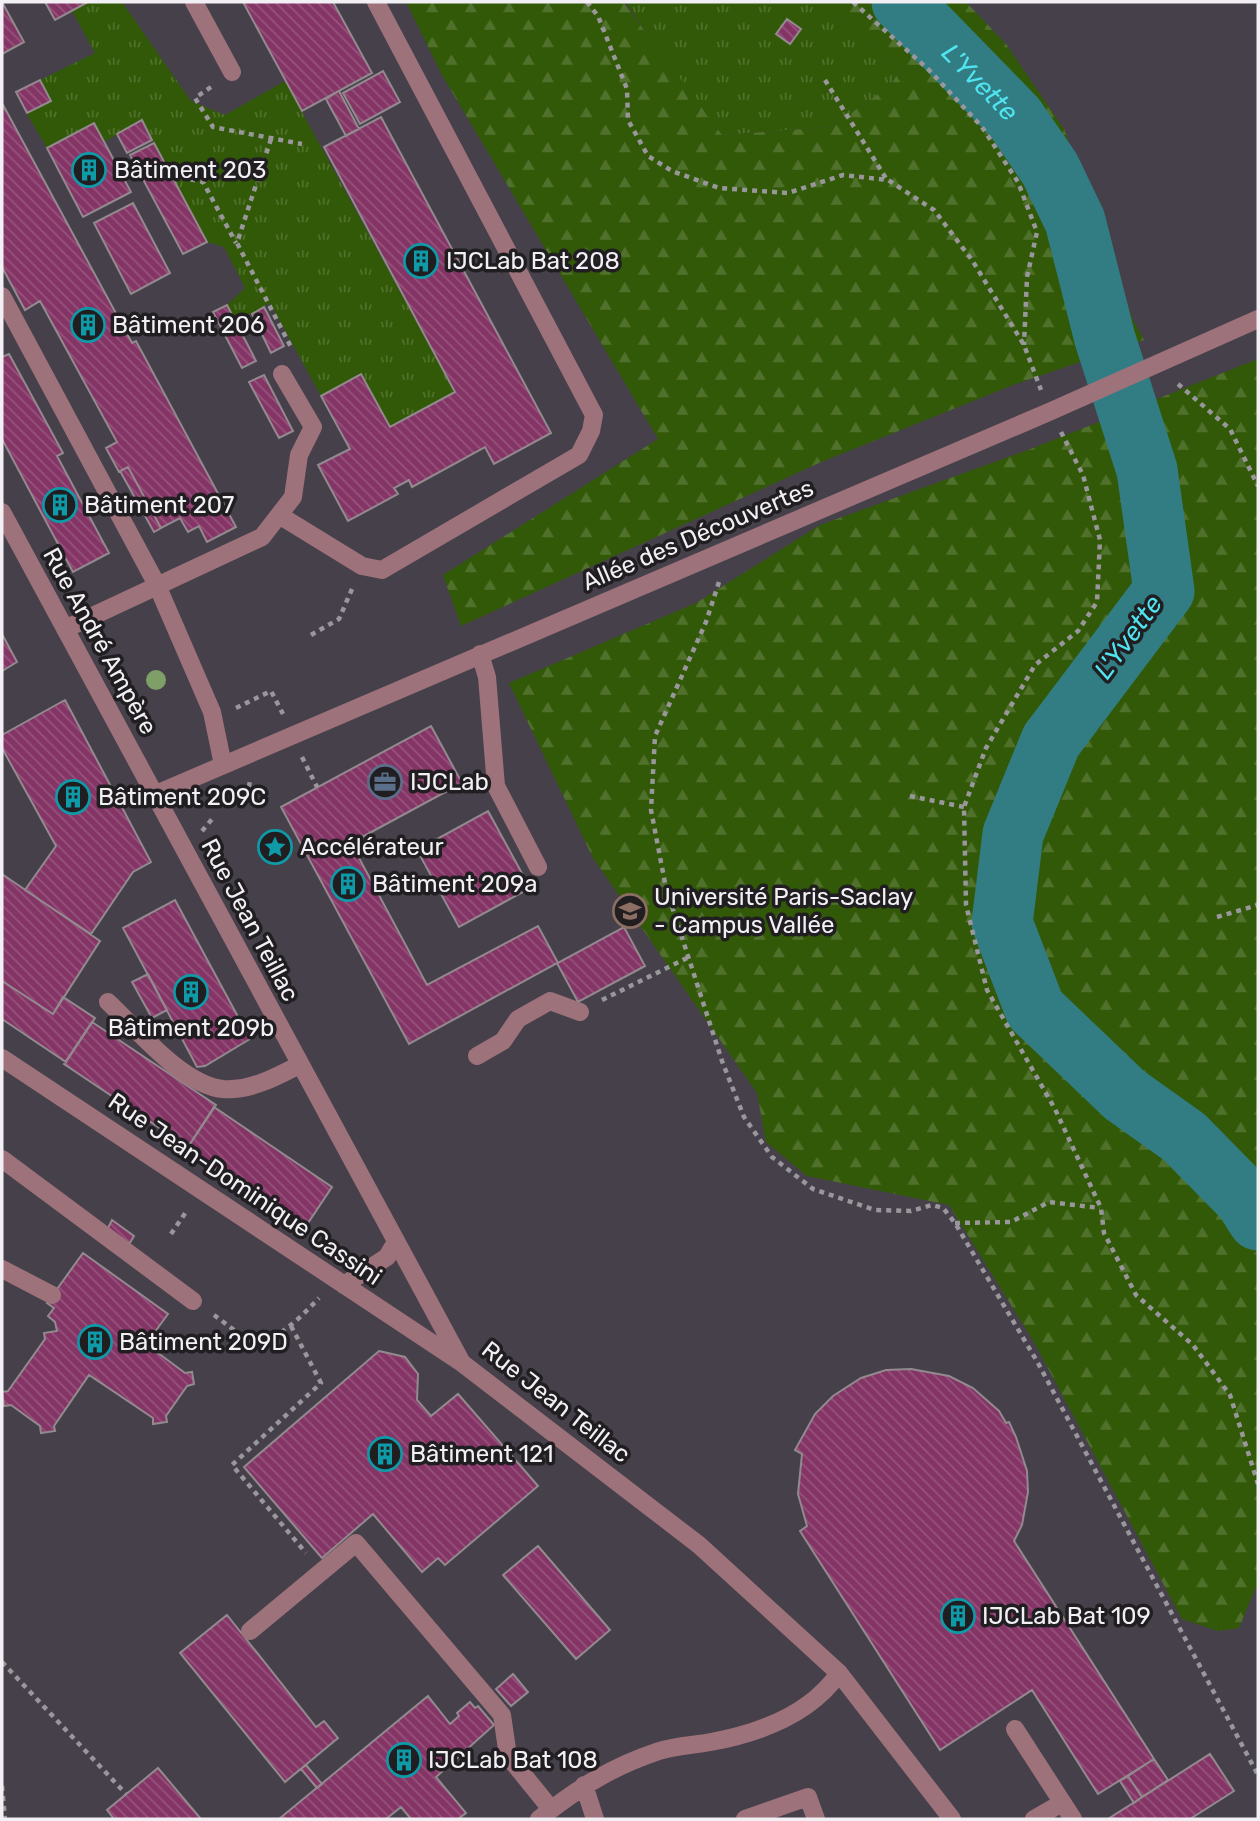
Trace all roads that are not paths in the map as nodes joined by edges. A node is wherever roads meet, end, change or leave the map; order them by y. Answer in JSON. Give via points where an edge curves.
{"nodes":[{"id":1,"x":194,"y":2,"type":"edge"},
{"id":2,"x":376,"y":2,"type":"edge"},
{"id":3,"x":232,"y":72,"type":"dead end"},
{"id":4,"x":2,"y":296,"type":"edge"},
{"id":5,"x":1258,"y":318,"type":"edge"},
{"id":6,"x":282,"y":374,"type":"road end"},
{"id":7,"x":2,"y":512,"type":"edge"},
{"id":8,"x":279,"y":515,"type":"junction"},
{"id":9,"x":157,"y":585,"type":"junction"},
{"id":10,"x":65,"y":629,"type":"junction"},
{"id":11,"x":480,"y":654,"type":"junction"},
{"id":12,"x":223,"y":765,"type":"junction"},
{"id":13,"x":156,"y":794,"type":"junction"},
{"id":14,"x":538,"y":867,"type":"dead end"},
{"id":15,"x":108,"y":1002,"type":"dead end"},
{"id":16,"x":580,"y":1012,"type":"road end"},
{"id":17,"x":477,"y":1056,"type":"dead end"},
{"id":18,"x":2,"y":1058,"type":"edge"},
{"id":19,"x":299,"y":1065,"type":"junction"},
{"id":20,"x":2,"y":1159,"type":"edge"},
{"id":21,"x":396,"y":1242,"type":"junction"},
{"id":22,"x":2,"y":1269,"type":"edge"},
{"id":23,"x":344,"y":1284,"type":"junction"},
{"id":24,"x":52,"y":1296,"type":"dead end"},
{"id":25,"x":193,"y":1301,"type":"road end"},
{"id":26,"x":462,"y":1363,"type":"junction"},
{"id":27,"x":250,"y":1631,"type":"dead end"},
{"id":28,"x":839,"y":1673,"type":"junction"},
{"id":29,"x":1015,"y":1729,"type":"dead end"},
{"id":30,"x":584,"y":1785,"type":"junction"},
{"id":31,"x":1062,"y":1803,"type":"junction"},
{"id":32,"x":545,"y":1814,"type":"edge"},
{"id":33,"x":595,"y":1819,"type":"edge"},
{"id":34,"x":745,"y":1819,"type":"edge"},
{"id":35,"x":816,"y":1819,"type":"edge"},
{"id":36,"x":952,"y":1819,"type":"edge"},
{"id":37,"x":1034,"y":1819,"type":"edge"},
{"id":38,"x":1073,"y":1819,"type":"edge"}],
"edges":[{"from":1,"to":3,"type":"street"},
{"from":2,"to":8,"type":"street","via":[[594,415],[592,431],[579,455],[382,570],[362,566]]},
{"from":4,"to":9,"type":"street"},
{"from":5,"to":11,"type":"street","name":"Allée des Découvertes"},
{"from":6,"to":8,"type":"street","via":[[313,428],[299,455],[293,497]]},
{"from":7,"to":10,"type":"street","name":"Rue André Ampère"},
{"from":8,"to":9,"type":"street","via":[[262,537]]},
{"from":9,"to":10,"type":"street"},
{"from":9,"to":12,"type":"street","via":[[212,712]]},
{"from":10,"to":13,"type":"street","name":"Rue André Ampère"},
{"from":11,"to":12,"type":"street","name":"Allée des Découvertes"},
{"from":11,"to":14,"type":"street","via":[[487,677],[496,786]]},
{"from":12,"to":13,"type":"street","name":"Allée des Découvertes"},
{"from":13,"to":19,"type":"street","name":"Rue Jean Teillac"},
{"from":15,"to":19,"type":"street","via":[[194,1079],[223,1089],[272,1080]]},
{"from":16,"to":17,"type":"street","via":[[550,1001],[518,1019],[503,1041]]},
{"from":18,"to":23,"type":"street","name":"Rue Jean-Dominique Cassini"},
{"from":19,"to":21,"type":"street","name":"Rue Jean Teillac"},
{"from":20,"to":25,"type":"street"},
{"from":21,"to":23,"type":"street","via":[[387,1257]]},
{"from":21,"to":26,"type":"street","name":"Rue Jean Teillac"},
{"from":22,"to":24,"type":"street"},
{"from":23,"to":26,"type":"street","name":"Rue Jean-Dominique Cassini"},
{"from":26,"to":28,"type":"street","name":"Rue Jean Teillac","via":[[699,1545]]},
{"from":27,"to":32,"type":"street","via":[[356,1543],[502,1715],[508,1756]]},
{"from":28,"to":30,"type":"street","via":[[808,1706],[754,1733],[662,1751],[606,1770]]},
{"from":28,"to":36,"type":"street","name":"Rue Jean Teillac"},
{"from":29,"to":31,"type":"street"},
{"from":30,"to":32,"type":"street"},
{"from":30,"to":33,"type":"street"},
{"from":31,"to":37,"type":"street"},
{"from":31,"to":38,"type":"street"},
{"from":34,"to":35,"type":"street","via":[[808,1797]]}]}
